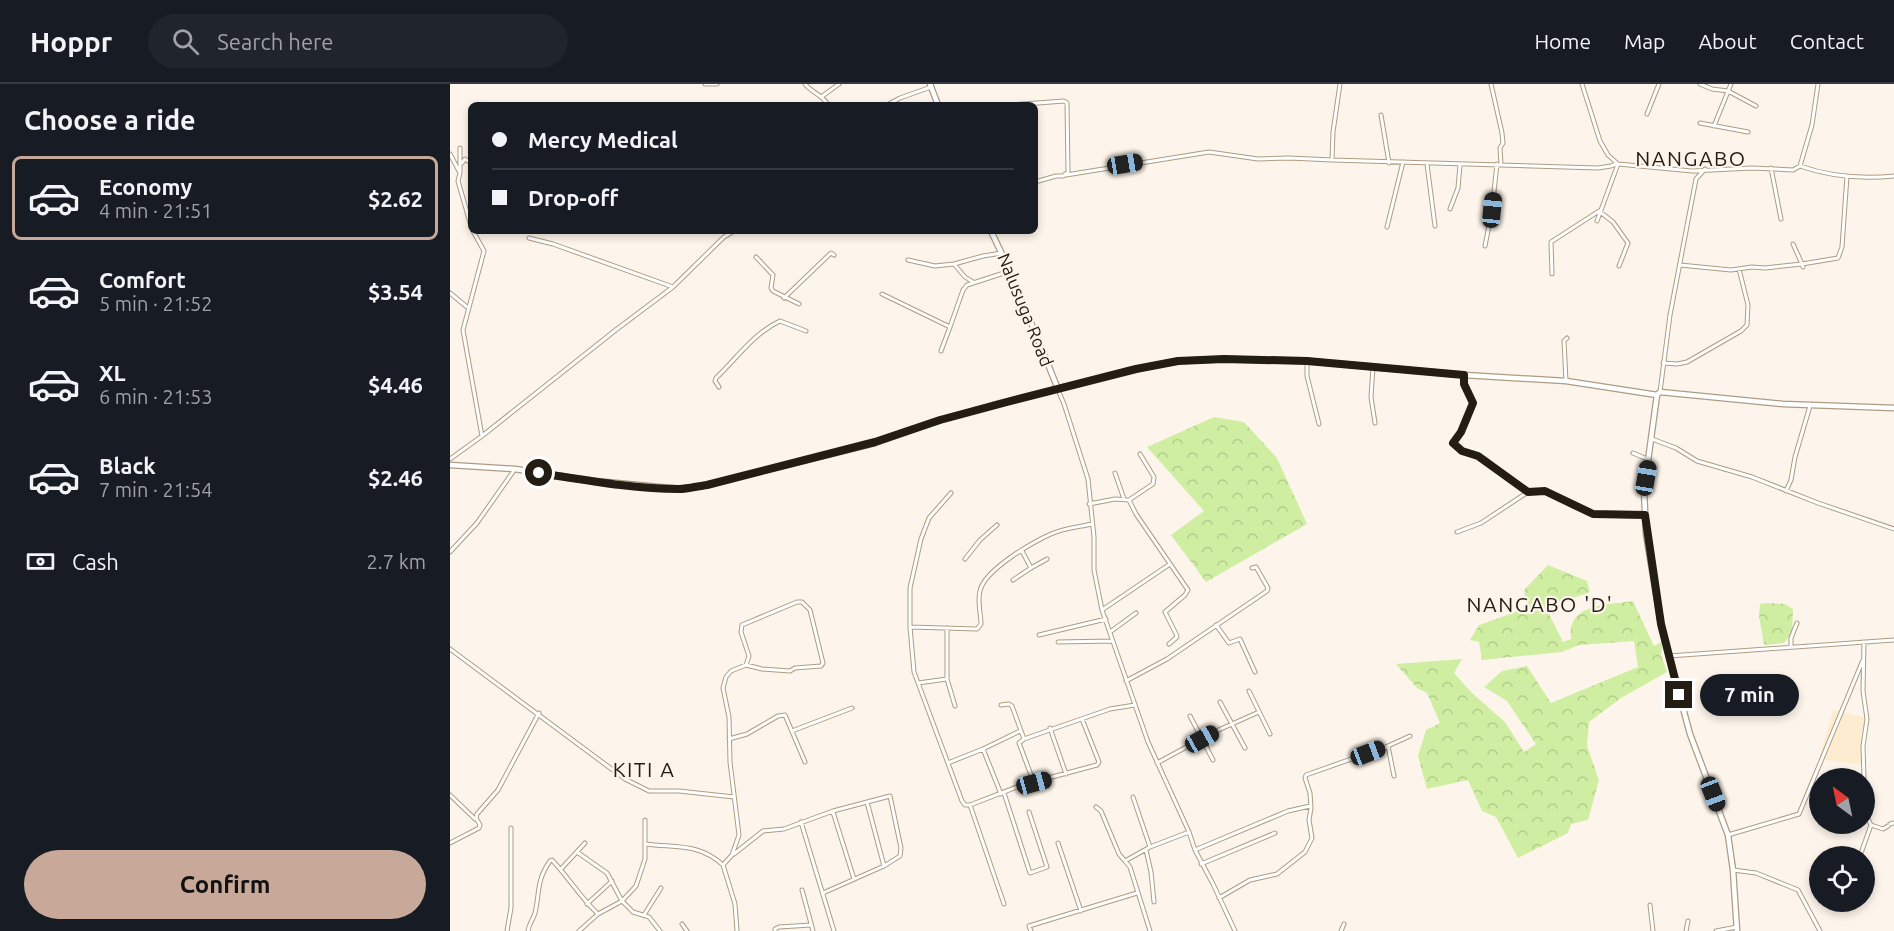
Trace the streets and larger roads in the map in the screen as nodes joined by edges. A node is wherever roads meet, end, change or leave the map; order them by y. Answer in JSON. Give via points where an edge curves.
{"nodes":[{"id":1,"x":705,"y":84,"type":"edge"},
{"id":2,"x":717,"y":84,"type":"edge"},
{"id":3,"x":805,"y":84,"type":"edge"},
{"id":4,"x":838,"y":84,"type":"edge"},
{"id":5,"x":1340,"y":84,"type":"edge"},
{"id":6,"x":1491,"y":84,"type":"edge"},
{"id":7,"x":1582,"y":84,"type":"edge"},
{"id":8,"x":1659,"y":84,"type":"edge"},
{"id":9,"x":1700,"y":84,"type":"edge"},
{"id":10,"x":1731,"y":84,"type":"edge"},
{"id":11,"x":1818,"y":84,"type":"edge"},
{"id":12,"x":930,"y":86,"type":"edge"},
{"id":13,"x":1728,"y":91,"type":"junction"},
{"id":14,"x":821,"y":97,"type":"junction"},
{"id":15,"x":825,"y":102,"type":"edge"},
{"id":16,"x":893,"y":102,"type":"edge"},
{"id":17,"x":937,"y":102,"type":"edge"},
{"id":18,"x":1038,"y":103,"type":"edge"},
{"id":19,"x":1756,"y":106,"type":"dead end"},
{"id":20,"x":1647,"y":114,"type":"dead end"},
{"id":21,"x":1382,"y":115,"type":"dead end"},
{"id":22,"x":1700,"y":123,"type":"dead end"},
{"id":23,"x":1714,"y":126,"type":"junction"},
{"id":24,"x":1748,"y":132,"type":"dead end"},
{"id":25,"x":460,"y":148,"type":"dead end"},
{"id":26,"x":450,"y":154,"type":"edge"},
{"id":27,"x":1332,"y":160,"type":"junction"},
{"id":28,"x":468,"y":161,"type":"edge"},
{"id":29,"x":1403,"y":162,"type":"junction"},
{"id":30,"x":1389,"y":163,"type":"junction"},
{"id":31,"x":1427,"y":164,"type":"junction"},
{"id":32,"x":1499,"y":164,"type":"junction"},
{"id":33,"x":1617,"y":164,"type":"junction"},
{"id":34,"x":462,"y":165,"type":"junction"},
{"id":35,"x":1461,"y":165,"type":"junction"},
{"id":36,"x":1800,"y":166,"type":"junction"},
{"id":37,"x":1771,"y":168,"type":"junction"},
{"id":38,"x":1705,"y":169,"type":"junction"},
{"id":39,"x":1692,"y":171,"type":"junction"},
{"id":40,"x":460,"y":173,"type":"junction"},
{"id":41,"x":1066,"y":175,"type":"junction"},
{"id":42,"x":1847,"y":176,"type":"junction"},
{"id":43,"x":1894,"y":176,"type":"edge"},
{"id":44,"x":1696,"y":179,"type":"junction"},
{"id":45,"x":1038,"y":181,"type":"edge"},
{"id":46,"x":1450,"y":209,"type":"dead end"},
{"id":47,"x":1599,"y":211,"type":"junction"},
{"id":48,"x":468,"y":215,"type":"edge"},
{"id":49,"x":1781,"y":219,"type":"dead end"},
{"id":50,"x":1597,"y":221,"type":"dead end"},
{"id":51,"x":1387,"y":226,"type":"dead end"},
{"id":52,"x":1435,"y":226,"type":"dead end"},
{"id":53,"x":475,"y":234,"type":"edge"},
{"id":54,"x":730,"y":234,"type":"edge"},
{"id":55,"x":992,"y":234,"type":"edge"},
{"id":56,"x":529,"y":238,"type":"dead end"},
{"id":57,"x":1793,"y":244,"type":"dead end"},
{"id":58,"x":1485,"y":246,"type":"dead end"},
{"id":59,"x":1002,"y":253,"type":"junction"},
{"id":60,"x":834,"y":255,"type":"dead end"},
{"id":61,"x":756,"y":257,"type":"dead end"},
{"id":62,"x":908,"y":260,"type":"dead end"},
{"id":63,"x":954,"y":264,"type":"junction"},
{"id":64,"x":1680,"y":265,"type":"junction"},
{"id":65,"x":1802,"y":265,"type":"junction"},
{"id":66,"x":1619,"y":266,"type":"dead end"},
{"id":67,"x":1739,"y":269,"type":"junction"},
{"id":68,"x":1010,"y":270,"type":"junction"},
{"id":69,"x":1552,"y":274,"type":"dead end"},
{"id":70,"x":973,"y":282,"type":"junction"},
{"id":71,"x":673,"y":287,"type":"junction"},
{"id":72,"x":450,"y":293,"type":"edge"},
{"id":73,"x":882,"y":294,"type":"dead end"},
{"id":74,"x":784,"y":298,"type":"junction"},
{"id":75,"x":799,"y":304,"type":"dead end"},
{"id":76,"x":467,"y":307,"type":"junction"},
{"id":77,"x":950,"y":327,"type":"junction"},
{"id":78,"x":806,"y":331,"type":"dead end"},
{"id":79,"x":1567,"y":338,"type":"dead end"},
{"id":80,"x":941,"y":351,"type":"dead end"},
{"id":81,"x":1307,"y":361,"type":"junction"},
{"id":82,"x":1663,"y":363,"type":"junction"},
{"id":83,"x":1372,"y":367,"type":"junction"},
{"id":84,"x":1464,"y":375,"type":"junction"},
{"id":85,"x":1566,"y":381,"type":"junction"},
{"id":86,"x":719,"y":387,"type":"dead end"},
{"id":87,"x":1058,"y":389,"type":"junction"},
{"id":88,"x":1659,"y":393,"type":"junction"},
{"id":89,"x":1810,"y":404,"type":"junction"},
{"id":90,"x":1894,"y":408,"type":"edge"},
{"id":91,"x":1375,"y":423,"type":"dead end"},
{"id":92,"x":1319,"y":424,"type":"dead end"},
{"id":93,"x":482,"y":436,"type":"junction"},
{"id":94,"x":1652,"y":439,"type":"junction"},
{"id":95,"x":1633,"y":453,"type":"dead end"},
{"id":96,"x":1140,"y":454,"type":"dead end"},
{"id":97,"x":450,"y":459,"type":"edge"},
{"id":98,"x":1649,"y":460,"type":"junction"},
{"id":99,"x":450,"y":465,"type":"edge"},
{"id":100,"x":515,"y":469,"type":"junction"},
{"id":101,"x":1115,"y":473,"type":"dead end"},
{"id":102,"x":1786,"y":491,"type":"junction"},
{"id":103,"x":1528,"y":492,"type":"junction"},
{"id":104,"x":951,"y":493,"type":"dead end"},
{"id":105,"x":1124,"y":499,"type":"junction"},
{"id":106,"x":1129,"y":500,"type":"junction"},
{"id":107,"x":1089,"y":504,"type":"junction"},
{"id":108,"x":1645,"y":515,"type":"junction"},
{"id":109,"x":1092,"y":524,"type":"junction"},
{"id":110,"x":997,"y":525,"type":"dead end"},
{"id":111,"x":1894,"y":529,"type":"edge"},
{"id":112,"x":1457,"y":532,"type":"dead end"},
{"id":113,"x":1022,"y":551,"type":"junction"},
{"id":114,"x":450,"y":552,"type":"edge"},
{"id":115,"x":965,"y":559,"type":"dead end"},
{"id":116,"x":1047,"y":559,"type":"dead end"},
{"id":117,"x":1170,"y":564,"type":"junction"},
{"id":118,"x":1261,"y":564,"type":"dead end"},
{"id":119,"x":1031,"y":568,"type":"junction"},
{"id":120,"x":1013,"y":580,"type":"dead end"},
{"id":121,"x":1102,"y":610,"type":"junction"},
{"id":122,"x":1136,"y":613,"type":"dead end"},
{"id":123,"x":1106,"y":619,"type":"junction"},
{"id":124,"x":1797,"y":623,"type":"dead end"},
{"id":125,"x":1216,"y":625,"type":"junction"},
{"id":126,"x":910,"y":627,"type":"junction"},
{"id":127,"x":947,"y":628,"type":"junction"},
{"id":128,"x":1110,"y":632,"type":"junction"},
{"id":129,"x":909,"y":633,"type":"dead end"},
{"id":130,"x":1039,"y":635,"type":"dead end"},
{"id":131,"x":1894,"y":640,"type":"edge"},
{"id":132,"x":1113,"y":641,"type":"junction"},
{"id":133,"x":1058,"y":642,"type":"dead end"},
{"id":134,"x":1864,"y":642,"type":"junction"},
{"id":135,"x":1169,"y":644,"type":"dead end"},
{"id":136,"x":1791,"y":646,"type":"junction"},
{"id":137,"x":450,"y":649,"type":"edge"},
{"id":138,"x":1669,"y":656,"type":"junction"},
{"id":139,"x":1863,"y":660,"type":"junction"},
{"id":140,"x":746,"y":665,"type":"junction"},
{"id":141,"x":1256,"y":672,"type":"dead end"},
{"id":142,"x":947,"y":679,"type":"junction"},
{"id":143,"x":1126,"y":681,"type":"junction"},
{"id":144,"x":918,"y":683,"type":"junction"},
{"id":145,"x":1249,"y":691,"type":"dead end"},
{"id":146,"x":1220,"y":702,"type":"dead end"},
{"id":147,"x":1001,"y":705,"type":"dead end"},
{"id":148,"x":1135,"y":705,"type":"junction"},
{"id":149,"x":955,"y":706,"type":"dead end"},
{"id":150,"x":852,"y":708,"type":"dead end"},
{"id":151,"x":1259,"y":712,"type":"junction"},
{"id":152,"x":539,"y":713,"type":"junction"},
{"id":153,"x":1190,"y":716,"type":"dead end"},
{"id":154,"x":1082,"y":719,"type":"junction"},
{"id":155,"x":1232,"y":724,"type":"junction"},
{"id":156,"x":1050,"y":728,"type":"junction"},
{"id":157,"x":792,"y":731,"type":"junction"},
{"id":158,"x":1020,"y":731,"type":"junction"},
{"id":159,"x":1270,"y":734,"type":"dead end"},
{"id":160,"x":1410,"y":736,"type":"dead end"},
{"id":161,"x":729,"y":739,"type":"junction"},
{"id":162,"x":1024,"y":739,"type":"junction"},
{"id":163,"x":1202,"y":739,"type":"junction"},
{"id":164,"x":1388,"y":746,"type":"junction"},
{"id":165,"x":1245,"y":748,"type":"dead end"},
{"id":166,"x":983,"y":749,"type":"junction"},
{"id":167,"x":1213,"y":759,"type":"dead end"},
{"id":168,"x":805,"y":762,"type":"dead end"},
{"id":169,"x":948,"y":763,"type":"junction"},
{"id":170,"x":1157,"y":763,"type":"junction"},
{"id":171,"x":1864,"y":768,"type":"edge"},
{"id":172,"x":1066,"y":774,"type":"junction"},
{"id":173,"x":1394,"y":776,"type":"dead end"},
{"id":174,"x":1034,"y":783,"type":"junction"},
{"id":175,"x":1002,"y":793,"type":"junction"},
{"id":176,"x":450,"y":795,"type":"edge"},
{"id":177,"x":734,"y":797,"type":"junction"},
{"id":178,"x":1133,"y":797,"type":"dead end"},
{"id":179,"x":867,"y":802,"type":"junction"},
{"id":180,"x":970,"y":805,"type":"junction"},
{"id":181,"x":1311,"y":806,"type":"junction"},
{"id":182,"x":1096,"y":807,"type":"dead end"},
{"id":183,"x":833,"y":811,"type":"junction"},
{"id":184,"x":1029,"y":813,"type":"dead end"},
{"id":185,"x":477,"y":820,"type":"junction"},
{"id":186,"x":645,"y":820,"type":"dead end"},
{"id":187,"x":801,"y":822,"type":"junction"},
{"id":188,"x":1890,"y":824,"type":"edge"},
{"id":189,"x":1875,"y":826,"type":"edge"},
{"id":190,"x":511,"y":828,"type":"dead end"},
{"id":191,"x":1189,"y":832,"type":"junction"},
{"id":192,"x":1275,"y":833,"type":"dead end"},
{"id":193,"x":1728,"y":835,"type":"junction"},
{"id":194,"x":450,"y":843,"type":"edge"},
{"id":195,"x":585,"y":843,"type":"dead end"},
{"id":196,"x":1058,"y":843,"type":"dead end"},
{"id":197,"x":646,"y":844,"type":"junction"},
{"id":198,"x":1150,"y":847,"type":"junction"},
{"id":199,"x":1146,"y":850,"type":"junction"},
{"id":200,"x":1195,"y":850,"type":"junction"},
{"id":201,"x":577,"y":852,"type":"junction"},
{"id":202,"x":732,"y":855,"type":"junction"},
{"id":203,"x":1125,"y":861,"type":"junction"},
{"id":204,"x":1201,"y":864,"type":"junction"},
{"id":205,"x":723,"y":865,"type":"junction"},
{"id":206,"x":884,"y":866,"type":"junction"},
{"id":207,"x":561,"y":869,"type":"junction"},
{"id":208,"x":1733,"y":870,"type":"junction"},
{"id":209,"x":854,"y":879,"type":"junction"},
{"id":210,"x":612,"y":880,"type":"junction"},
{"id":211,"x":661,"y":888,"type":"dead end"},
{"id":212,"x":802,"y":890,"type":"dead end"},
{"id":213,"x":823,"y":893,"type":"junction"},
{"id":214,"x":1137,"y":893,"type":"junction"},
{"id":215,"x":1219,"y":898,"type":"junction"},
{"id":216,"x":622,"y":901,"type":"junction"},
{"id":217,"x":1154,"y":902,"type":"dead end"},
{"id":218,"x":587,"y":904,"type":"junction"},
{"id":219,"x":1004,"y":904,"type":"dead end"},
{"id":220,"x":1650,"y":905,"type":"dead end"},
{"id":221,"x":1081,"y":911,"type":"junction"},
{"id":222,"x":598,"y":914,"type":"junction"},
{"id":223,"x":644,"y":915,"type":"junction"},
{"id":224,"x":1688,"y":921,"type":"dead end"},
{"id":225,"x":682,"y":924,"type":"dead end"},
{"id":226,"x":1344,"y":924,"type":"dead end"},
{"id":227,"x":811,"y":925,"type":"junction"},
{"id":228,"x":1737,"y":929,"type":"edge"},
{"id":229,"x":507,"y":931,"type":"edge"},
{"id":230,"x":528,"y":931,"type":"edge"},
{"id":231,"x":579,"y":931,"type":"edge"},
{"id":232,"x":660,"y":931,"type":"edge"},
{"id":233,"x":687,"y":931,"type":"edge"},
{"id":234,"x":737,"y":931,"type":"edge"},
{"id":235,"x":775,"y":931,"type":"edge"},
{"id":236,"x":813,"y":931,"type":"edge"},
{"id":237,"x":834,"y":931,"type":"edge"},
{"id":238,"x":1031,"y":931,"type":"edge"},
{"id":239,"x":1150,"y":931,"type":"edge"},
{"id":240,"x":1235,"y":931,"type":"edge"},
{"id":241,"x":1341,"y":931,"type":"edge"},
{"id":242,"x":1653,"y":931,"type":"edge"},
{"id":243,"x":1686,"y":931,"type":"edge"},
{"id":244,"x":1716,"y":931,"type":"edge"},
{"id":245,"x":1820,"y":931,"type":"edge"}],
"edges":[{"from":1,"to":2,"type":"street"},
{"from":3,"to":14,"type":"street"},
{"from":4,"to":14,"type":"street"},
{"from":5,"to":27,"type":"street"},
{"from":6,"to":32,"type":"street","via":[[1503,143]]},
{"from":7,"to":33,"type":"street","via":[[1600,141]]},
{"from":8,"to":20,"type":"street"},
{"from":9,"to":13,"type":"street"},
{"from":10,"to":13,"type":"street"},
{"from":11,"to":36,"type":"street"},
{"from":12,"to":16,"type":"street"},
{"from":12,"to":17,"type":"street"},
{"from":13,"to":19,"type":"street"},
{"from":13,"to":23,"type":"street"},
{"from":14,"to":15,"type":"street"},
{"from":18,"to":41,"type":"street","via":[[1067,103]]},
{"from":21,"to":30,"type":"street"},
{"from":22,"to":23,"type":"street"},
{"from":23,"to":24,"type":"street"},
{"from":25,"to":34,"type":"street"},
{"from":26,"to":40,"type":"street"},
{"from":27,"to":30,"type":"street"},
{"from":27,"to":41,"type":"street","via":[[1258,159],[1209,152]]},
{"from":28,"to":34,"type":"street","via":[[465,159]]},
{"from":29,"to":30,"type":"street"},
{"from":29,"to":31,"type":"street"},
{"from":29,"to":51,"type":"street"},
{"from":31,"to":35,"type":"street"},
{"from":31,"to":52,"type":"street"},
{"from":32,"to":33,"type":"street","via":[[1598,168]]},
{"from":32,"to":35,"type":"street"},
{"from":32,"to":58,"type":"street"},
{"from":33,"to":39,"type":"street"},
{"from":33,"to":47,"type":"street"},
{"from":34,"to":40,"type":"street"},
{"from":35,"to":46,"type":"street"},
{"from":36,"to":37,"type":"street","via":[[1793,170]]},
{"from":36,"to":42,"type":"street"},
{"from":37,"to":38,"type":"street"},
{"from":37,"to":49,"type":"street"},
{"from":38,"to":39,"type":"street"},
{"from":38,"to":44,"type":"street"},
{"from":39,"to":44,"type":"street"},
{"from":40,"to":48,"type":"street"},
{"from":41,"to":45,"type":"street"},
{"from":42,"to":43,"type":"street"},
{"from":42,"to":65,"type":"street","via":[[1841,254],[1838,258]]},
{"from":44,"to":64,"type":"street"},
{"from":47,"to":50,"type":"street"},
{"from":47,"to":66,"type":"street","via":[[1628,243]]},
{"from":47,"to":69,"type":"street","via":[[1551,242]]},
{"from":53,"to":76,"type":"street","via":[[484,251]]},
{"from":54,"to":71,"type":"street"},
{"from":55,"to":59,"type":"street","name":"Nalusuga Road"},
{"from":56,"to":71,"type":"street"},
{"from":57,"to":65,"type":"street"},
{"from":59,"to":63,"type":"street"},
{"from":59,"to":68,"type":"street","name":"Nalusuga Road"},
{"from":60,"to":74,"type":"street","via":[[831,253]]},
{"from":61,"to":74,"type":"street","via":[[773,275],[772,291]]},
{"from":62,"to":63,"type":"street","via":[[935,266]]},
{"from":63,"to":70,"type":"street"},
{"from":64,"to":67,"type":"street"},
{"from":64,"to":82,"type":"street"},
{"from":65,"to":67,"type":"street"},
{"from":67,"to":82,"type":"street","via":[[1748,305],[1747,325],[1687,362]]},
{"from":68,"to":70,"type":"street"},
{"from":68,"to":87,"type":"street","name":"Nalusuga Road"},
{"from":70,"to":77,"type":"street","via":[[963,290]]},
{"from":71,"to":93,"type":"street"},
{"from":72,"to":76,"type":"street"},
{"from":73,"to":77,"type":"street"},
{"from":74,"to":75,"type":"street"},
{"from":76,"to":93,"type":"street","via":[[463,330]]},
{"from":77,"to":80,"type":"street"},
{"from":78,"to":86,"type":"street","via":[[780,321],[761,333],[716,378]]},
{"from":79,"to":85,"type":"street"},
{"from":81,"to":83,"type":"street"},
{"from":81,"to":87,"type":"street","via":[[1178,361]]},
{"from":81,"to":92,"type":"street"},
{"from":82,"to":88,"type":"street"},
{"from":83,"to":84,"type":"street"},
{"from":83,"to":91,"type":"street"},
{"from":84,"to":85,"type":"street"},
{"from":84,"to":103,"type":"street","via":[[1473,403],[1453,443]]},
{"from":85,"to":88,"type":"street"},
{"from":87,"to":100,"type":"street","via":[[940,420],[875,442],[682,489]]},
{"from":87,"to":107,"type":"street","via":[[1088,479]]},
{"from":88,"to":89,"type":"street"},
{"from":88,"to":94,"type":"street"},
{"from":89,"to":90,"type":"street"},
{"from":89,"to":102,"type":"street"},
{"from":93,"to":97,"type":"street"},
{"from":94,"to":98,"type":"street"},
{"from":94,"to":102,"type":"street","via":[[1697,461]]},
{"from":95,"to":98,"type":"street"},
{"from":96,"to":106,"type":"street","via":[[1154,482]]},
{"from":98,"to":108,"type":"street"},
{"from":99,"to":100,"type":"street"},
{"from":100,"to":114,"type":"street","via":[[477,523]]},
{"from":101,"to":105,"type":"street"},
{"from":102,"to":111,"type":"street"},
{"from":103,"to":108,"type":"street","via":[[1545,491],[1593,514]]},
{"from":103,"to":112,"type":"street","via":[[1481,523]]},
{"from":104,"to":126,"type":"street","via":[[929,518],[921,539],[910,588]]},
{"from":105,"to":106,"type":"street"},
{"from":105,"to":107,"type":"street"},
{"from":106,"to":117,"type":"street"},
{"from":107,"to":109,"type":"street"},
{"from":108,"to":138,"type":"street"},
{"from":109,"to":113,"type":"street","via":[[1051,534]]},
{"from":109,"to":121,"type":"street","via":[[1095,579]]},
{"from":110,"to":115,"type":"street"},
{"from":113,"to":119,"type":"street"},
{"from":113,"to":127,"type":"street","via":[[983,582],[979,627]]},
{"from":116,"to":119,"type":"street"},
{"from":117,"to":121,"type":"street"},
{"from":117,"to":135,"type":"street","via":[[1188,590],[1165,612],[1177,637]]},
{"from":118,"to":125,"type":"street","via":[[1254,567],[1267,591]]},
{"from":119,"to":120,"type":"street"},
{"from":121,"to":123,"type":"street"},
{"from":122,"to":128,"type":"street"},
{"from":123,"to":128,"type":"street"},
{"from":123,"to":130,"type":"street"},
{"from":124,"to":136,"type":"street"},
{"from":125,"to":141,"type":"street","via":[[1229,643],[1240,639]]},
{"from":125,"to":143,"type":"street"},
{"from":126,"to":127,"type":"street"},
{"from":126,"to":129,"type":"street"},
{"from":126,"to":144,"type":"street"},
{"from":127,"to":142,"type":"street"},
{"from":128,"to":132,"type":"street"},
{"from":131,"to":134,"type":"street"},
{"from":132,"to":133,"type":"street"},
{"from":132,"to":143,"type":"street"},
{"from":134,"to":136,"type":"street"},
{"from":134,"to":139,"type":"street"},
{"from":136,"to":138,"type":"street"},
{"from":137,"to":152,"type":"street"},
{"from":138,"to":193,"type":"street","via":[[1690,734]]},
{"from":139,"to":171,"type":"street","via":[[1867,719]]},
{"from":139,"to":193,"type":"street","via":[[1799,814]]},
{"from":140,"to":140,"type":"street","via":[[749,656],[742,625],[797,602],[806,605],[822,666],[790,671]]},
{"from":140,"to":161,"type":"street","via":[[732,671],[723,688]]},
{"from":142,"to":144,"type":"street"},
{"from":142,"to":149,"type":"street"},
{"from":143,"to":148,"type":"street"},
{"from":144,"to":169,"type":"street"},
{"from":145,"to":151,"type":"street"},
{"from":146,"to":155,"type":"street"},
{"from":147,"to":158,"type":"street","via":[[1011,705]]},
{"from":148,"to":154,"type":"street"},
{"from":148,"to":170,"type":"street"},
{"from":150,"to":157,"type":"street"},
{"from":151,"to":155,"type":"street"},
{"from":151,"to":159,"type":"street"},
{"from":152,"to":177,"type":"street","via":[[641,788]]},
{"from":152,"to":185,"type":"street","via":[[498,790],[477,814]]},
{"from":153,"to":163,"type":"street"},
{"from":154,"to":156,"type":"street"},
{"from":154,"to":172,"type":"street","via":[[1099,762]]},
{"from":155,"to":163,"type":"street"},
{"from":155,"to":165,"type":"street"},
{"from":156,"to":162,"type":"street"},
{"from":156,"to":172,"type":"street"},
{"from":157,"to":161,"type":"street","via":[[782,715]]},
{"from":157,"to":168,"type":"street"},
{"from":158,"to":162,"type":"street"},
{"from":158,"to":166,"type":"street"},
{"from":160,"to":164,"type":"street"},
{"from":161,"to":177,"type":"street"},
{"from":162,"to":174,"type":"street","via":[[1019,744]]},
{"from":163,"to":167,"type":"street"},
{"from":163,"to":170,"type":"street"},
{"from":164,"to":173,"type":"street"},
{"from":164,"to":181,"type":"street","via":[[1306,775]]},
{"from":166,"to":169,"type":"street"},
{"from":166,"to":175,"type":"street"},
{"from":169,"to":180,"type":"street","via":[[964,804]]},
{"from":170,"to":191,"type":"street"},
{"from":172,"to":174,"type":"street"},
{"from":174,"to":175,"type":"street"},
{"from":175,"to":180,"type":"street"},
{"from":175,"to":184,"type":"street","via":[[1030,873],[1047,867]]},
{"from":176,"to":185,"type":"street"},
{"from":177,"to":202,"type":"street","via":[[739,835]]},
{"from":178,"to":198,"type":"street"},
{"from":179,"to":183,"type":"street"},
{"from":179,"to":206,"type":"street"},
{"from":179,"to":206,"type":"street","via":[[888,795],[891,799],[902,852]]},
{"from":180,"to":219,"type":"street"},
{"from":181,"to":200,"type":"street","via":[[1288,811]]},
{"from":181,"to":215,"type":"street","via":[[1312,838],[1305,852],[1277,874],[1250,880]]},
{"from":182,"to":203,"type":"street"},
{"from":183,"to":187,"type":"street"},
{"from":183,"to":209,"type":"street"},
{"from":185,"to":194,"type":"street","via":[[478,829]]},
{"from":186,"to":197,"type":"street"},
{"from":187,"to":202,"type":"street","via":[[763,831]]},
{"from":187,"to":213,"type":"street"},
{"from":188,"to":189,"type":"street","via":[[1883,829]]},
{"from":190,"to":229,"type":"street","via":[[511,908]]},
{"from":191,"to":198,"type":"street"},
{"from":191,"to":200,"type":"street"},
{"from":192,"to":204,"type":"street"},
{"from":193,"to":208,"type":"street"},
{"from":195,"to":201,"type":"street"},
{"from":196,"to":221,"type":"street"},
{"from":197,"to":205,"type":"street","via":[[695,848]]},
{"from":197,"to":216,"type":"street","via":[[636,886]]},
{"from":198,"to":199,"type":"street"},
{"from":199,"to":203,"type":"street"},
{"from":199,"to":217,"type":"street"},
{"from":200,"to":204,"type":"street"},
{"from":201,"to":207,"type":"street"},
{"from":201,"to":210,"type":"street"},
{"from":202,"to":205,"type":"street"},
{"from":203,"to":214,"type":"street"},
{"from":204,"to":215,"type":"street"},
{"from":205,"to":234,"type":"street","via":[[735,904]]},
{"from":206,"to":209,"type":"street"},
{"from":207,"to":218,"type":"street"},
{"from":207,"to":230,"type":"street","via":[[552,860],[545,868]]},
{"from":208,"to":228,"type":"street"},
{"from":208,"to":245,"type":"street","via":[[1756,873],[1798,890]]},
{"from":209,"to":213,"type":"street"},
{"from":210,"to":216,"type":"street"},
{"from":210,"to":218,"type":"street"},
{"from":211,"to":223,"type":"street"},
{"from":212,"to":227,"type":"street"},
{"from":213,"to":237,"type":"street"},
{"from":214,"to":221,"type":"street"},
{"from":214,"to":239,"type":"street"},
{"from":215,"to":240,"type":"street"},
{"from":216,"to":222,"type":"street"},
{"from":216,"to":223,"type":"street","via":[[633,912]]},
{"from":218,"to":222,"type":"street"},
{"from":220,"to":242,"type":"street"},
{"from":221,"to":238,"type":"street","via":[[1029,926]]},
{"from":222,"to":231,"type":"street"},
{"from":223,"to":232,"type":"street"},
{"from":224,"to":243,"type":"street"},
{"from":225,"to":233,"type":"street"},
{"from":226,"to":241,"type":"street"},
{"from":227,"to":235,"type":"street","via":[[779,927]]},
{"from":227,"to":236,"type":"street"},
{"from":228,"to":244,"type":"street"}]}
